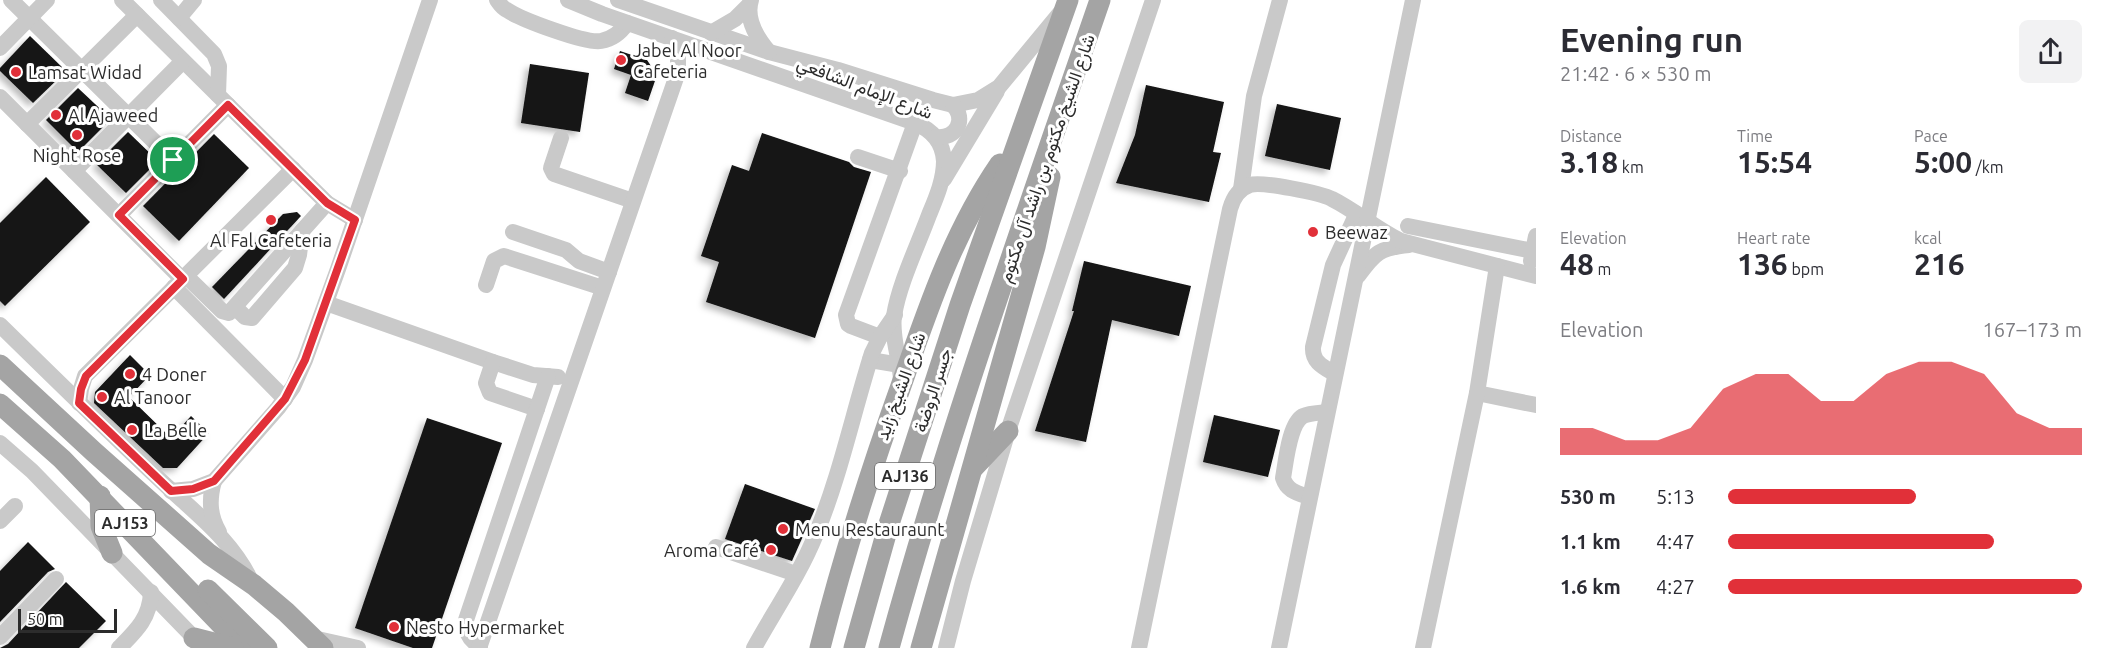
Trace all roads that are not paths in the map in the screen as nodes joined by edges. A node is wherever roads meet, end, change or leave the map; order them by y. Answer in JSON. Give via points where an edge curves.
{"nodes":[{"id":1,"x":11,"y":0,"type":"edge"},
{"id":2,"x":47,"y":0,"type":"edge"},
{"id":3,"x":122,"y":0,"type":"edge"},
{"id":4,"x":161,"y":0,"type":"edge"},
{"id":5,"x":194,"y":0,"type":"edge"},
{"id":6,"x":430,"y":0,"type":"edge"},
{"id":7,"x":497,"y":0,"type":"edge"},
{"id":8,"x":568,"y":0,"type":"edge"},
{"id":9,"x":618,"y":0,"type":"edge"},
{"id":10,"x":1100,"y":0,"type":"edge"},
{"id":11,"x":1153,"y":0,"type":"edge"},
{"id":12,"x":1280,"y":0,"type":"edge"},
{"id":13,"x":1413,"y":0,"type":"edge"},
{"id":14,"x":750,"y":3,"type":"edge"},
{"id":15,"x":1066,"y":4,"type":"edge"},
{"id":16,"x":136,"y":15,"type":"junction"},
{"id":17,"x":29,"y":18,"type":"junction"},
{"id":18,"x":179,"y":18,"type":"junction"},
{"id":19,"x":627,"y":22,"type":"junction"},
{"id":20,"x":711,"y":33,"type":"junction"},
{"id":21,"x":672,"y":38,"type":"junction"},
{"id":22,"x":0,"y":48,"type":"edge"},
{"id":23,"x":710,"y":50,"type":"junction"},
{"id":24,"x":769,"y":52,"type":"junction"},
{"id":25,"x":183,"y":61,"type":"junction"},
{"id":26,"x":82,"y":70,"type":"junction"},
{"id":27,"x":678,"y":72,"type":"junction"},
{"id":28,"x":999,"y":87,"type":"junction"},
{"id":29,"x":0,"y":97,"type":"edge"},
{"id":30,"x":223,"y":100,"type":"junction"},
{"id":31,"x":954,"y":105,"type":"junction"},
{"id":32,"x":129,"y":116,"type":"junction"},
{"id":33,"x":1059,"y":121,"type":"junction"},
{"id":34,"x":915,"y":123,"type":"junction"},
{"id":35,"x":27,"y":124,"type":"junction"},
{"id":36,"x":936,"y":137,"type":"junction"},
{"id":37,"x":561,"y":138,"type":"dead end"},
{"id":38,"x":1018,"y":139,"type":"junction"},
{"id":39,"x":858,"y":157,"type":"dead end"},
{"id":40,"x":173,"y":160,"type":"junction"},
{"id":41,"x":293,"y":169,"type":"junction"},
{"id":42,"x":74,"y":171,"type":"junction"},
{"id":43,"x":900,"y":171,"type":"junction"},
{"id":44,"x":940,"y":186,"type":"junction"},
{"id":45,"x":1241,"y":189,"type":"junction"},
{"id":46,"x":633,"y":201,"type":"junction"},
{"id":47,"x":327,"y":203,"type":"junction"},
{"id":48,"x":119,"y":215,"type":"junction"},
{"id":49,"x":1362,"y":218,"type":"junction"},
{"id":50,"x":355,"y":220,"type":"junction"},
{"id":51,"x":1407,"y":226,"type":"dead end"},
{"id":52,"x":513,"y":232,"type":"dead end"},
{"id":53,"x":1443,"y":233,"type":"junction"},
{"id":54,"x":1411,"y":244,"type":"junction"},
{"id":55,"x":1534,"y":244,"type":"edge"},
{"id":56,"x":1440,"y":251,"type":"junction"},
{"id":57,"x":1497,"y":266,"type":"junction"},
{"id":58,"x":609,"y":272,"type":"junction"},
{"id":59,"x":1532,"y":275,"type":"edge"},
{"id":60,"x":181,"y":280,"type":"junction"},
{"id":61,"x":1354,"y":282,"type":"junction"},
{"id":62,"x":486,"y":285,"type":"dead end"},
{"id":63,"x":603,"y":288,"type":"junction"},
{"id":64,"x":326,"y":303,"type":"junction"},
{"id":65,"x":960,"y":305,"type":"joint"},
{"id":66,"x":894,"y":315,"type":"junction"},
{"id":67,"x":991,"y":316,"type":"joint"},
{"id":68,"x":0,"y":325,"type":"edge"},
{"id":69,"x":880,"y":336,"type":"junction"},
{"id":70,"x":870,"y":360,"type":"junction"},
{"id":71,"x":493,"y":362,"type":"junction"},
{"id":72,"x":0,"y":365,"type":"edge"},
{"id":73,"x":1335,"y":374,"type":"junction"},
{"id":74,"x":900,"y":375,"type":"junction"},
{"id":75,"x":86,"y":376,"type":"junction"},
{"id":76,"x":548,"y":376,"type":"junction"},
{"id":77,"x":56,"y":381,"type":"junction"},
{"id":78,"x":570,"y":381,"type":"junction"},
{"id":79,"x":1477,"y":393,"type":"junction"},
{"id":80,"x":285,"y":399,"type":"junction"},
{"id":81,"x":79,"y":403,"type":"junction"},
{"id":82,"x":1,"y":405,"type":"edge"},
{"id":83,"x":1536,"y":405,"type":"edge"},
{"id":84,"x":537,"y":410,"type":"junction"},
{"id":85,"x":1327,"y":412,"type":"junction"},
{"id":86,"x":1008,"y":431,"type":"junction"},
{"id":87,"x":0,"y":443,"type":"edge"},
{"id":88,"x":972,"y":470,"type":"junction"},
{"id":89,"x":214,"y":481,"type":"junction"},
{"id":90,"x":171,"y":491,"type":"junction"},
{"id":91,"x":100,"y":496,"type":"junction"},
{"id":92,"x":1309,"y":496,"type":"junction"},
{"id":93,"x":15,"y":506,"type":"dead end"},
{"id":94,"x":0,"y":521,"type":"edge"},
{"id":95,"x":222,"y":537,"type":"junction"},
{"id":96,"x":716,"y":547,"type":"dead end"},
{"id":97,"x":112,"y":553,"type":"junction"},
{"id":98,"x":209,"y":554,"type":"junction"},
{"id":99,"x":796,"y":574,"type":"junction"},
{"id":100,"x":56,"y":579,"type":"dead end"},
{"id":101,"x":184,"y":583,"type":"junction"},
{"id":102,"x":254,"y":585,"type":"junction"},
{"id":103,"x":151,"y":592,"type":"junction"},
{"id":104,"x":174,"y":616,"type":"junction"},
{"id":105,"x":141,"y":626,"type":"junction"},
{"id":106,"x":0,"y":637,"type":"edge"},
{"id":107,"x":199,"y":643,"type":"edge"},
{"id":108,"x":312,"y":645,"type":"edge"},
{"id":109,"x":480,"y":647,"type":"edge"},
{"id":110,"x":119,"y":648,"type":"edge"},
{"id":111,"x":233,"y":648,"type":"edge"},
{"id":112,"x":244,"y":648,"type":"edge"},
{"id":113,"x":267,"y":648,"type":"edge"},
{"id":114,"x":358,"y":648,"type":"edge"},
{"id":115,"x":754,"y":648,"type":"edge"},
{"id":116,"x":820,"y":648,"type":"edge"},
{"id":117,"x":854,"y":648,"type":"edge"},
{"id":118,"x":889,"y":648,"type":"edge"},
{"id":119,"x":921,"y":648,"type":"edge"},
{"id":120,"x":946,"y":648,"type":"edge"},
{"id":121,"x":1139,"y":648,"type":"edge"},
{"id":122,"x":1279,"y":648,"type":"edge"},
{"id":123,"x":1423,"y":648,"type":"edge"}],
"edges":[{"from":1,"to":17,"type":"street"},
{"from":2,"to":17,"type":"street"},
{"from":3,"to":16,"type":"street"},
{"from":4,"to":18,"type":"street"},
{"from":5,"to":18,"type":"street"},
{"from":6,"to":50,"type":"street"},
{"from":7,"to":19,"type":"street","via":[[510,12],[583,40],[608,39]]},
{"from":8,"to":19,"type":"street","name":"شارع الإمام الشافعي"},
{"from":9,"to":20,"type":"street","name":"شارع الإمام الشافعي"},
{"from":10,"to":33,"type":"main road","name":"شارع الشيخ مكتوم بن راشد آل مكتوم"},
{"from":11,"to":86,"type":"street"},
{"from":12,"to":45,"type":"street","via":[[1254,96]]},
{"from":13,"to":49,"type":"street"},
{"from":14,"to":20,"type":"street","via":[[735,19]]},
{"from":14,"to":24,"type":"street","via":[[752,27]]},
{"from":15,"to":28,"type":"street","name":"شارع الإمام الشافعي"},
{"from":15,"to":38,"type":"main road","name":"شارع الشيخ مكتوم بن راشد آل مكتوم"},
{"from":16,"to":25,"type":"street"},
{"from":16,"to":26,"type":"street"},
{"from":17,"to":22,"type":"street"},
{"from":17,"to":26,"type":"street"},
{"from":18,"to":30,"type":"street","via":[[214,54]]},
{"from":19,"to":21,"type":"street","name":"شارع الإمام الشافعي"},
{"from":20,"to":24,"type":"street","name":"شارع الإمام الشافعي"},
{"from":21,"to":23,"type":"street","name":"شارع الإمام الشافعي"},
{"from":21,"to":27,"type":"street"},
{"from":23,"to":27,"type":"street"},
{"from":23,"to":34,"type":"street","name":"شارع الإمام الشافعي"},
{"from":24,"to":31,"type":"street","name":"شارع الإمام الشافعي"},
{"from":25,"to":30,"type":"street"},
{"from":25,"to":32,"type":"street"},
{"from":26,"to":32,"type":"street"},
{"from":26,"to":35,"type":"street"},
{"from":27,"to":46,"type":"street"},
{"from":28,"to":31,"type":"street","name":"شارع الإمام الشافعي","via":[[978,100]]},
{"from":28,"to":44,"type":"street"},
{"from":29,"to":35,"type":"street"},
{"from":30,"to":40,"type":"street"},
{"from":30,"to":41,"type":"street"},
{"from":31,"to":36,"type":"street","via":[[960,115],[958,128],[949,136]]},
{"from":32,"to":40,"type":"street"},
{"from":32,"to":42,"type":"street"},
{"from":33,"to":67,"type":"main road","name":"شارع الشيخ مكتوم بن راشد آل مكتوم"},
{"from":33,"to":88,"type":"main road","via":[[1037,239]]},
{"from":34,"to":36,"type":"street","name":"شارع الإمام الشافعي"},
{"from":34,"to":43,"type":"street"},
{"from":35,"to":42,"type":"street"},
{"from":36,"to":44,"type":"street","name":"شارع الإمام الشافعي","via":[[944,161]]},
{"from":37,"to":46,"type":"street","via":[[551,168],[554,174]]},
{"from":38,"to":65,"type":"main road","name":"شارع الشيخ مكتوم بن راشد آل مكتوم"},
{"from":38,"to":74,"type":"main road","name":"شارع الشيخ زايد","via":[[980,196],[948,258]]},
{"from":39,"to":43,"type":"street"},
{"from":40,"to":48,"type":"street"},
{"from":41,"to":47,"type":"street"},
{"from":41,"to":60,"type":"street"},
{"from":42,"to":48,"type":"street"},
{"from":43,"to":69,"type":"street","via":[[846,315],[851,326]]},
{"from":44,"to":66,"type":"street","name":"شارع الإمام الشافعي"},
{"from":45,"to":49,"type":"street","via":[[1257,183],[1319,194]]},
{"from":45,"to":121,"type":"street","via":[[1230,209]]},
{"from":46,"to":58,"type":"street"},
{"from":47,"to":50,"type":"street"},
{"from":47,"to":60,"type":"street","via":[[229,313]]},
{"from":48,"to":60,"type":"street"},
{"from":49,"to":54,"type":"street"},
{"from":49,"to":61,"type":"street"},
{"from":49,"to":73,"type":"street","via":[[1333,265],[1313,347],[1318,363]]},
{"from":50,"to":64,"type":"street"},
{"from":51,"to":53,"type":"street"},
{"from":52,"to":58,"type":"street","via":[[566,250],[579,261]]},
{"from":53,"to":55,"type":"street"},
{"from":53,"to":56,"type":"street"},
{"from":54,"to":56,"type":"street"},
{"from":54,"to":61,"type":"street","via":[[1377,252]]},
{"from":55,"to":59,"type":"street"},
{"from":56,"to":57,"type":"street"},
{"from":57,"to":59,"type":"street"},
{"from":57,"to":79,"type":"street"},
{"from":58,"to":63,"type":"street"},
{"from":60,"to":75,"type":"street"},
{"from":60,"to":80,"type":"street"},
{"from":61,"to":73,"type":"street"},
{"from":62,"to":63,"type":"street","via":[[494,261],[504,256]]},
{"from":63,"to":78,"type":"street"},
{"from":64,"to":71,"type":"street"},
{"from":64,"to":80,"type":"street","via":[[302,367]]},
{"from":65,"to":117,"type":"main road","name":"جسر الروضة","number":"AJ136","via":[[888,527]]},
{"from":66,"to":69,"type":"street"},
{"from":66,"to":74,"type":"street","name":"شارع الإمام الشافعي"},
{"from":67,"to":118,"type":"main road","name":"جسر الروضة","number":"AJ136"},
{"from":68,"to":77,"type":"street"},
{"from":69,"to":70,"type":"street"},
{"from":70,"to":74,"type":"street"},
{"from":70,"to":99,"type":"street","via":[[829,498]]},
{"from":71,"to":76,"type":"street"},
{"from":71,"to":84,"type":"street","via":[[486,383],[490,393]]},
{"from":72,"to":98,"type":"main road","number":"AJ153"},
{"from":73,"to":85,"type":"street"},
{"from":74,"to":116,"type":"main road","name":"شارع الشيخ زايد"},
{"from":75,"to":77,"type":"street"},
{"from":75,"to":81,"type":"street"},
{"from":76,"to":78,"type":"street"},
{"from":76,"to":84,"type":"street"},
{"from":77,"to":81,"type":"street"},
{"from":78,"to":109,"type":"street"},
{"from":79,"to":83,"type":"street"},
{"from":79,"to":123,"type":"street"},
{"from":80,"to":89,"type":"street"},
{"from":81,"to":90,"type":"street"},
{"from":82,"to":91,"type":"main road","number":"AJ153"},
{"from":84,"to":109,"type":"street","via":[[466,620],[467,633]]},
{"from":85,"to":92,"type":"street"},
{"from":85,"to":92,"type":"street","via":[[1307,414],[1293,427],[1283,478],[1291,491]]},
{"from":86,"to":88,"type":"main road"},
{"from":86,"to":120,"type":"street"},
{"from":87,"to":97,"type":"street"},
{"from":88,"to":119,"type":"main road"},
{"from":89,"to":90,"type":"street","via":[[193,489]]},
{"from":89,"to":95,"type":"street","via":[[211,511]]},
{"from":90,"to":95,"type":"street"},
{"from":91,"to":97,"type":"main road","via":[[101,525]]},
{"from":91,"to":101,"type":"main road","number":"AJ153"},
{"from":92,"to":122,"type":"street"},
{"from":93,"to":94,"type":"street"},
{"from":95,"to":102,"type":"street"},
{"from":96,"to":99,"type":"street"},
{"from":97,"to":103,"type":"street"},
{"from":98,"to":102,"type":"main road","number":"AJ153"},
{"from":98,"to":108,"type":"main road","via":[[216,572],[295,639]]},
{"from":99,"to":115,"type":"street"},
{"from":100,"to":106,"type":"street"},
{"from":101,"to":112,"type":"main road","number":"AJ153"},
{"from":101,"to":113,"type":"main road","via":[[212,592]]},
{"from":102,"to":108,"type":"main road","number":"AJ153"},
{"from":103,"to":104,"type":"street"},
{"from":103,"to":105,"type":"street","via":[[149,610]]},
{"from":104,"to":105,"type":"street"},
{"from":104,"to":107,"type":"street"},
{"from":105,"to":110,"type":"street"},
{"from":107,"to":111,"type":"main road"},
{"from":108,"to":114,"type":"street"}]}
